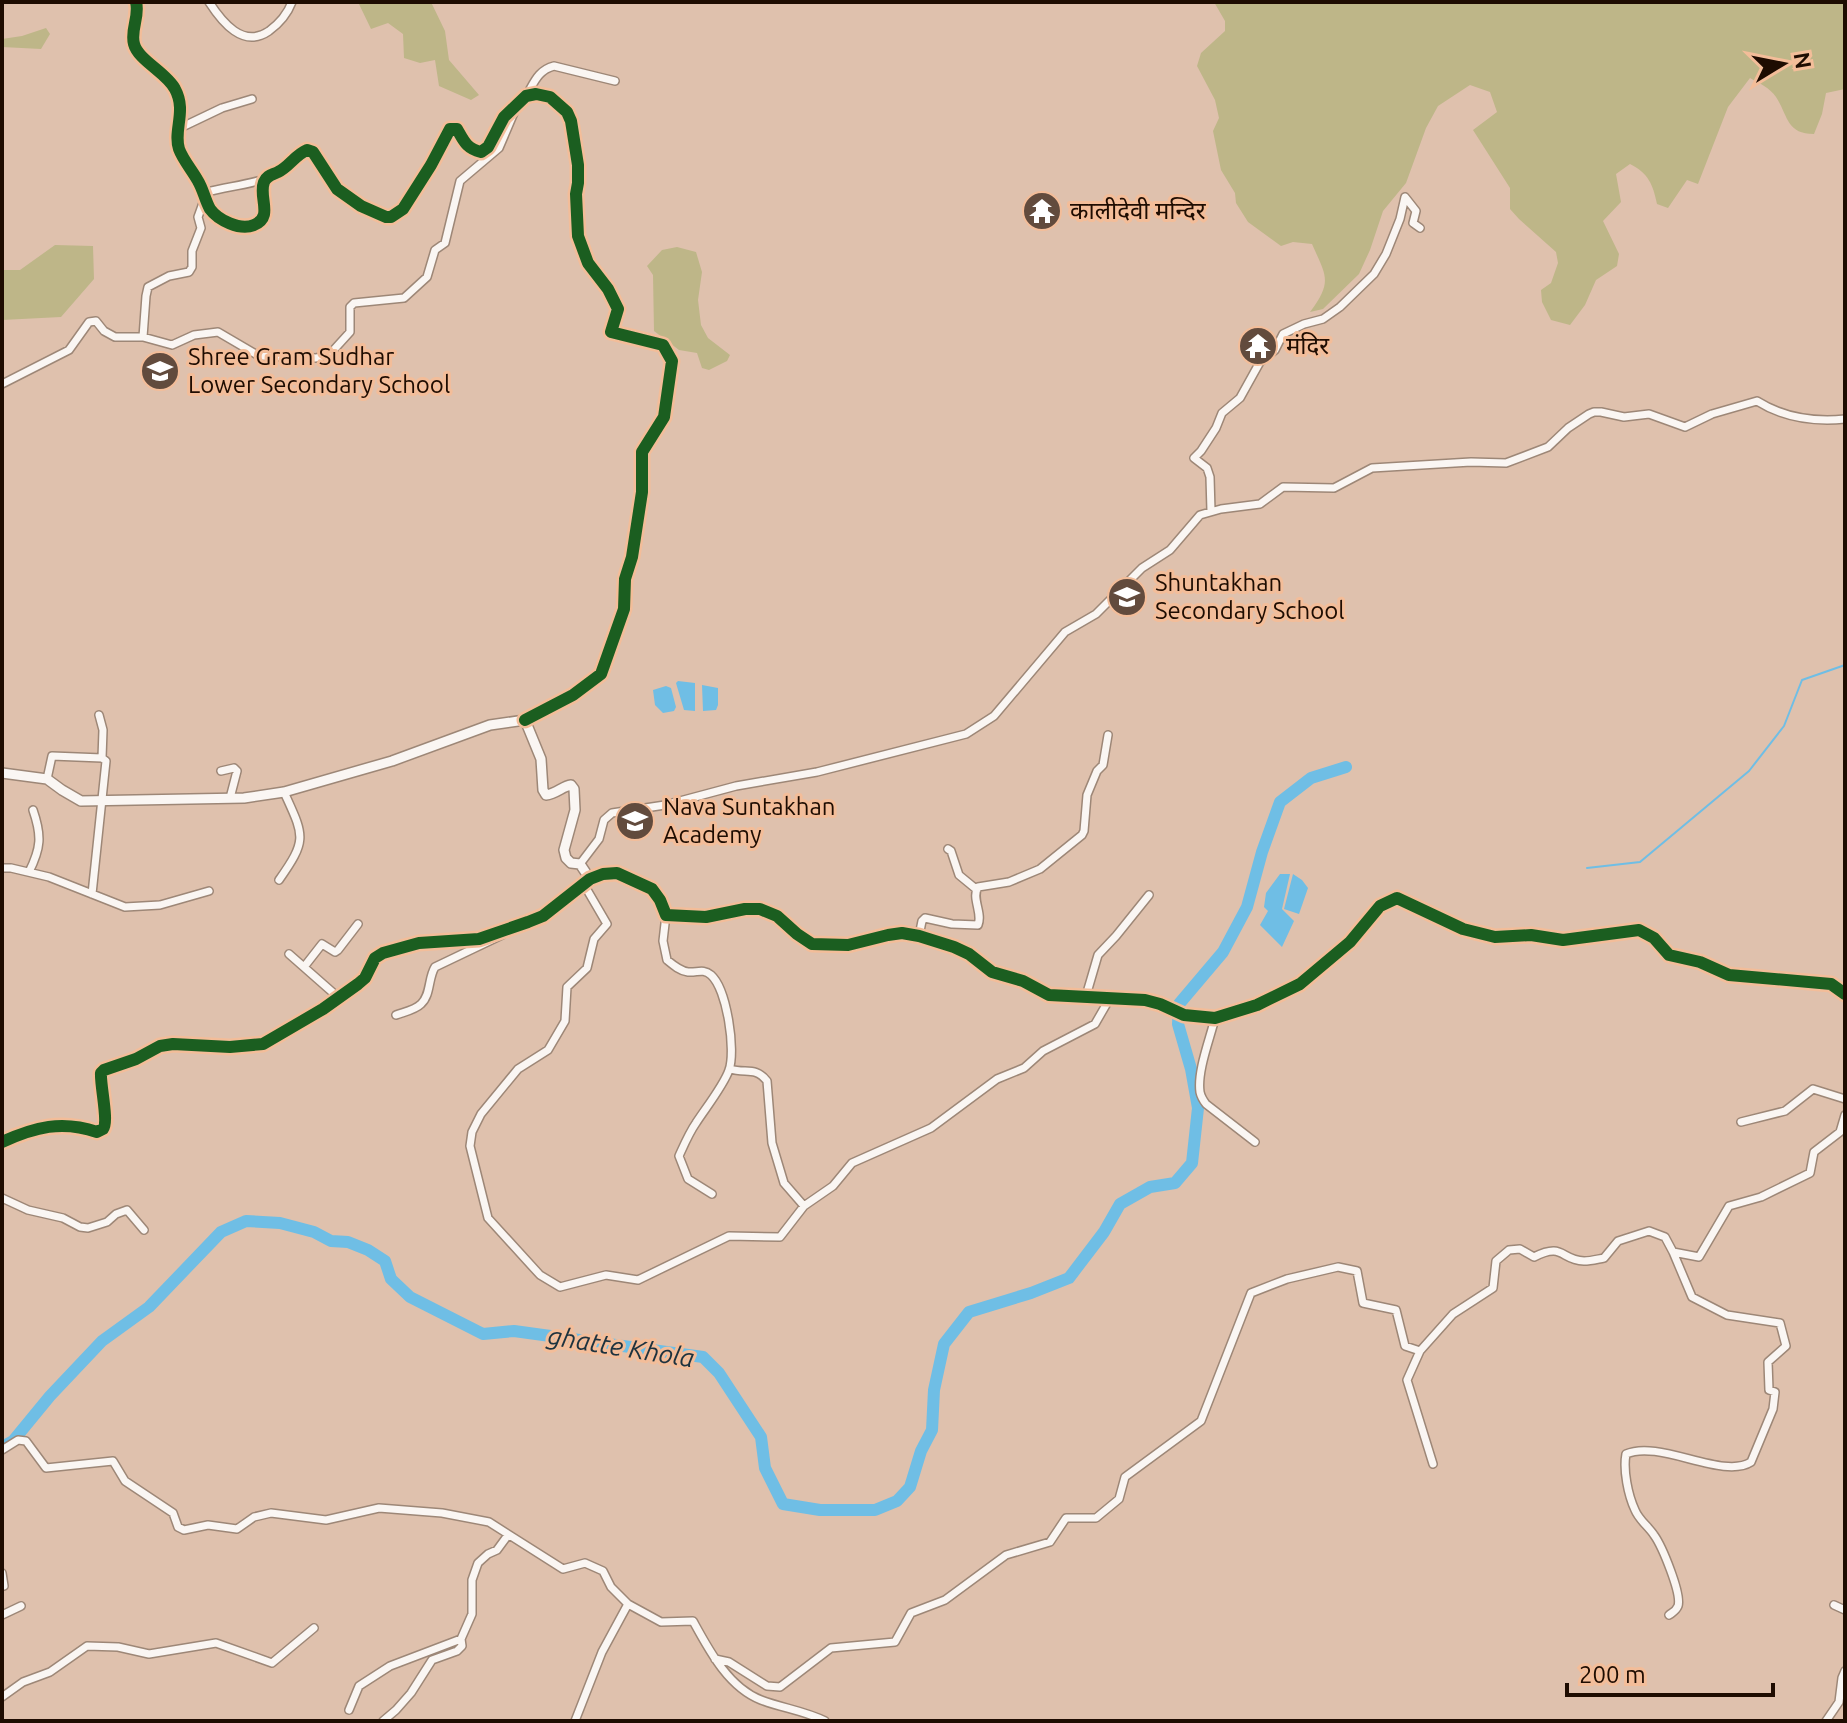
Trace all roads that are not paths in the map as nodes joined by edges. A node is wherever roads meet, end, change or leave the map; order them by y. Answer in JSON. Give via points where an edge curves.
{"nodes":[{"id":1,"x":136,"y":2,"type":"edge"},
{"id":2,"x":209,"y":2,"type":"edge"},
{"id":3,"x":292,"y":2,"type":"edge"},
{"id":4,"x":615,"y":81,"type":"dead end"},
{"id":5,"x":526,"y":96,"type":"junction"},
{"id":6,"x":252,"y":99,"type":"dead end"},
{"id":7,"x":518,"y":102,"type":"junction"},
{"id":8,"x":178,"y":129,"type":"junction"},
{"id":9,"x":265,"y":179,"type":"junction"},
{"id":10,"x":206,"y":199,"type":"junction"},
{"id":11,"x":1420,"y":228,"type":"dead end"},
{"id":12,"x":143,"y":337,"type":"junction"},
{"id":13,"x":2,"y":384,"type":"edge"},
{"id":14,"x":1845,"y":419,"type":"edge"},
{"id":15,"x":1211,"y":511,"type":"junction"},
{"id":16,"x":99,"y":715,"type":"dead end"},
{"id":17,"x":525,"y":720,"type":"junction"},
{"id":18,"x":1108,"y":735,"type":"dead end"},
{"id":19,"x":102,"y":758,"type":"junction"},
{"id":20,"x":221,"y":771,"type":"dead end"},
{"id":21,"x":2,"y":773,"type":"edge"},
{"id":22,"x":47,"y":779,"type":"junction"},
{"id":23,"x":284,"y":792,"type":"junction"},
{"id":24,"x":230,"y":798,"type":"junction"},
{"id":25,"x":103,"y":802,"type":"junction"},
{"id":26,"x":33,"y":810,"type":"dead end"},
{"id":27,"x":948,"y":849,"type":"dead end"},
{"id":28,"x":580,"y":864,"type":"junction"},
{"id":29,"x":2,"y":868,"type":"edge"},
{"id":30,"x":29,"y":872,"type":"junction"},
{"id":31,"x":590,"y":879,"type":"junction"},
{"id":32,"x":279,"y":880,"type":"dead end"},
{"id":33,"x":976,"y":889,"type":"junction"},
{"id":34,"x":209,"y":891,"type":"dead end"},
{"id":35,"x":92,"y":894,"type":"junction"},
{"id":36,"x":1149,"y":895,"type":"dead end"},
{"id":37,"x":666,"y":915,"type":"junction"},
{"id":38,"x":358,"y":924,"type":"dead end"},
{"id":39,"x":514,"y":927,"type":"junction"},
{"id":40,"x":919,"y":936,"type":"junction"},
{"id":41,"x":289,"y":954,"type":"dead end"},
{"id":42,"x":304,"y":967,"type":"junction"},
{"id":43,"x":1845,"y":994,"type":"edge"},
{"id":44,"x":1086,"y":996,"type":"junction"},
{"id":45,"x":339,"y":998,"type":"junction"},
{"id":46,"x":1110,"y":998,"type":"junction"},
{"id":47,"x":396,"y":1015,"type":"dead end"},
{"id":48,"x":1215,"y":1018,"type":"junction"},
{"id":49,"x":730,"y":1069,"type":"junction"},
{"id":50,"x":1845,"y":1099,"type":"edge"},
{"id":51,"x":1845,"y":1115,"type":"edge"},
{"id":52,"x":1741,"y":1122,"type":"dead end"},
{"id":53,"x":2,"y":1142,"type":"edge"},
{"id":54,"x":1255,"y":1142,"type":"dead end"},
{"id":55,"x":712,"y":1194,"type":"dead end"},
{"id":56,"x":2,"y":1198,"type":"edge"},
{"id":57,"x":804,"y":1206,"type":"junction"},
{"id":58,"x":144,"y":1230,"type":"dead end"},
{"id":59,"x":1673,"y":1252,"type":"junction"},
{"id":60,"x":1420,"y":1351,"type":"junction"},
{"id":61,"x":2,"y":1450,"type":"edge"},
{"id":62,"x":1433,"y":1464,"type":"dead end"},
{"id":63,"x":508,"y":1535,"type":"junction"},
{"id":64,"x":2,"y":1573,"type":"edge"},
{"id":65,"x":4,"y":1586,"type":"edge"},
{"id":66,"x":628,"y":1604,"type":"junction"},
{"id":67,"x":1834,"y":1605,"type":"dead end"},
{"id":68,"x":21,"y":1606,"type":"dead end"},
{"id":69,"x":1845,"y":1610,"type":"edge"},
{"id":70,"x":2,"y":1615,"type":"edge"},
{"id":71,"x":1669,"y":1615,"type":"dead end"},
{"id":72,"x":314,"y":1628,"type":"dead end"},
{"id":73,"x":461,"y":1639,"type":"junction"},
{"id":74,"x":715,"y":1659,"type":"junction"},
{"id":75,"x":1845,"y":1671,"type":"edge"},
{"id":76,"x":2,"y":1697,"type":"edge"},
{"id":77,"x":349,"y":1710,"type":"dead end"},
{"id":78,"x":383,"y":1721,"type":"edge"},
{"id":79,"x":575,"y":1721,"type":"edge"},
{"id":80,"x":825,"y":1721,"type":"edge"},
{"id":81,"x":1826,"y":1721,"type":"edge"}],
"edges":[{"from":1,"to":8,"type":"street","via":[[134,48],[174,87],[181,113]]},
{"from":2,"to":3,"type":"street","via":[[222,22],[249,38],[282,22]]},
{"from":4,"to":5,"type":"street","via":[[554,66],[540,73]]},
{"from":5,"to":7,"type":"street"},
{"from":5,"to":17,"type":"street","via":[[550,97],[571,121],[578,165],[578,236],[588,263],[618,309],[611,332],[663,345],[672,361],[664,417],[642,452],[642,492],[624,609],[601,674]]},
{"from":6,"to":8,"type":"street"},
{"from":7,"to":9,"type":"street","via":[[481,152],[465,145],[457,129],[450,129],[403,209],[391,217],[361,206],[337,189],[307,150]]},
{"from":7,"to":12,"type":"street","via":[[499,148],[460,181],[445,243],[435,250],[427,277],[404,298],[354,303],[350,332],[330,354],[259,356],[218,332],[172,345]]},
{"from":8,"to":10,"type":"street","via":[[178,147]]},
{"from":9,"to":10,"type":"street","via":[[207,192]]},
{"from":9,"to":10,"type":"street","via":[[265,216],[253,225],[238,226],[216,215]]},
{"from":10,"to":12,"type":"street","via":[[189,272],[148,287]]},
{"from":11,"to":15,"type":"street","via":[[1413,223],[1416,211],[1405,197],[1374,274],[1323,319],[1283,334],[1240,398],[1222,413],[1194,458],[1210,477]]},
{"from":12,"to":13,"type":"street","via":[[115,337],[96,321],[89,322],[69,350]]},
{"from":14,"to":15,"type":"street","via":[[1791,416],[1757,401],[1685,427],[1649,414],[1594,412],[1548,447],[1506,463],[1372,468],[1334,488],[1283,487],[1260,504]]},
{"from":15,"to":28,"type":"street","via":[[1200,515],[1170,550],[1142,568],[1096,614],[1065,632],[994,716],[966,734],[817,772],[612,813]]},
{"from":16,"to":19,"type":"street"},
{"from":17,"to":23,"type":"street","via":[[490,725]]},
{"from":17,"to":28,"type":"street","via":[[541,759],[546,795],[568,785],[574,789],[575,810],[564,850],[571,863]]},
{"from":18,"to":33,"type":"street","via":[[1103,765],[1087,795],[1082,835],[1040,869]]},
{"from":19,"to":22,"type":"street","via":[[52,756]]},
{"from":19,"to":25,"type":"street"},
{"from":20,"to":24,"type":"street","via":[[237,771]]},
{"from":21,"to":22,"type":"street"},
{"from":22,"to":25,"type":"street","via":[[81,801]]},
{"from":23,"to":24,"type":"street"},
{"from":23,"to":32,"type":"street","via":[[301,836]]},
{"from":24,"to":25,"type":"street"},
{"from":25,"to":35,"type":"street"},
{"from":26,"to":30,"type":"street","via":[[40,842]]},
{"from":27,"to":33,"type":"street","via":[[961,878]]},
{"from":28,"to":31,"type":"street"},
{"from":29,"to":30,"type":"street"},
{"from":30,"to":35,"type":"street"},
{"from":31,"to":37,"type":"street","via":[[617,873],[652,889]]},
{"from":31,"to":39,"type":"street","via":[[543,916]]},
{"from":31,"to":57,"type":"street","via":[[586,888],[607,924],[594,939],[587,968],[567,987],[565,1021],[548,1050],[518,1069],[472,1132],[470,1146],[488,1218],[540,1275],[560,1287],[606,1275],[638,1280],[729,1236],[780,1237]]},
{"from":33,"to":40,"type":"street","via":[[978,925],[925,918]]},
{"from":34,"to":35,"type":"street","via":[[173,903],[131,908]]},
{"from":36,"to":44,"type":"street","via":[[1098,955]]},
{"from":37,"to":40,"type":"street","via":[[706,917],[760,909],[812,944],[848,945],[902,933]]},
{"from":37,"to":49,"type":"street","via":[[667,960],[688,972],[709,973],[722,993],[730,1026]]},
{"from":38,"to":42,"type":"street","via":[[338,950],[322,944]]},
{"from":39,"to":45,"type":"street","via":[[479,939],[419,943],[383,953],[365,978]]},
{"from":39,"to":47,"type":"street","via":[[435,967],[421,1004]]},
{"from":40,"to":44,"type":"street","via":[[969,954],[992,972],[1049,995]]},
{"from":41,"to":42,"type":"street"},
{"from":42,"to":45,"type":"street"},
{"from":43,"to":48,"type":"street","via":[[1831,984],[1729,975],[1669,955],[1639,930],[1563,940],[1495,937],[1463,929],[1397,898],[1380,906],[1350,942],[1300,984]]},
{"from":44,"to":46,"type":"street"},
{"from":45,"to":53,"type":"street","via":[[263,1044],[160,1046],[104,1070],[105,1127],[97,1132],[56,1125]]},
{"from":46,"to":48,"type":"street","via":[[1145,1000],[1184,1015]]},
{"from":46,"to":57,"type":"street","via":[[1095,1024],[997,1079],[931,1128],[852,1163],[833,1186]]},
{"from":48,"to":54,"type":"street","via":[[1200,1092],[1206,1104]]},
{"from":49,"to":55,"type":"street","via":[[679,1156],[688,1179]]},
{"from":49,"to":57,"type":"street","via":[[753,1071],[767,1081],[772,1143],[786,1188]]},
{"from":50,"to":52,"type":"street","via":[[1813,1089],[1785,1111]]},
{"from":51,"to":59,"type":"street","via":[[1840,1132],[1814,1152],[1810,1173],[1729,1206],[1699,1257]]},
{"from":56,"to":58,"type":"street","via":[[88,1228],[127,1210]]},
{"from":59,"to":60,"type":"street","via":[[1665,1237],[1649,1231],[1618,1241],[1604,1258],[1582,1261],[1559,1251],[1534,1257],[1509,1250],[1496,1261],[1493,1288],[1453,1314]]},
{"from":59,"to":71,"type":"street","via":[[1692,1297],[1727,1315],[1780,1323],[1786,1346],[1768,1362],[1773,1409],[1751,1462],[1711,1465],[1673,1454],[1626,1454],[1631,1502],[1661,1546],[1677,1590],[1678,1604]]},
{"from":60,"to":62,"type":"street","via":[[1407,1380]]},
{"from":60,"to":74,"type":"street","via":[[1405,1346],[1396,1310],[1363,1303],[1357,1271],[1338,1267],[1251,1293],[1201,1421],[1125,1477],[1119,1499],[1096,1518],[1066,1518],[1050,1542],[1006,1555],[945,1600],[911,1613],[895,1642],[831,1648],[780,1687],[767,1686]]},
{"from":61,"to":63,"type":"street","via":[[26,1441],[46,1468],[113,1461],[125,1481],[173,1513],[184,1530],[208,1525],[237,1529],[271,1513],[326,1520],[379,1508],[489,1522]]},
{"from":63,"to":66,"type":"street","via":[[563,1569],[585,1563],[603,1571]]},
{"from":63,"to":73,"type":"street","via":[[478,1563],[472,1614]]},
{"from":64,"to":65,"type":"street"},
{"from":66,"to":74,"type":"street","via":[[661,1622],[693,1621]]},
{"from":66,"to":79,"type":"street"},
{"from":67,"to":69,"type":"street"},
{"from":68,"to":70,"type":"street"},
{"from":72,"to":76,"type":"street","via":[[272,1663],[216,1643],[149,1654],[87,1646]]},
{"from":73,"to":77,"type":"street","via":[[390,1666],[359,1686]]},
{"from":73,"to":78,"type":"street","via":[[457,1651],[432,1660],[411,1693]]},
{"from":74,"to":80,"type":"street","via":[[739,1687],[758,1699]]},
{"from":75,"to":81,"type":"street","via":[[1839,1702]]}]}
